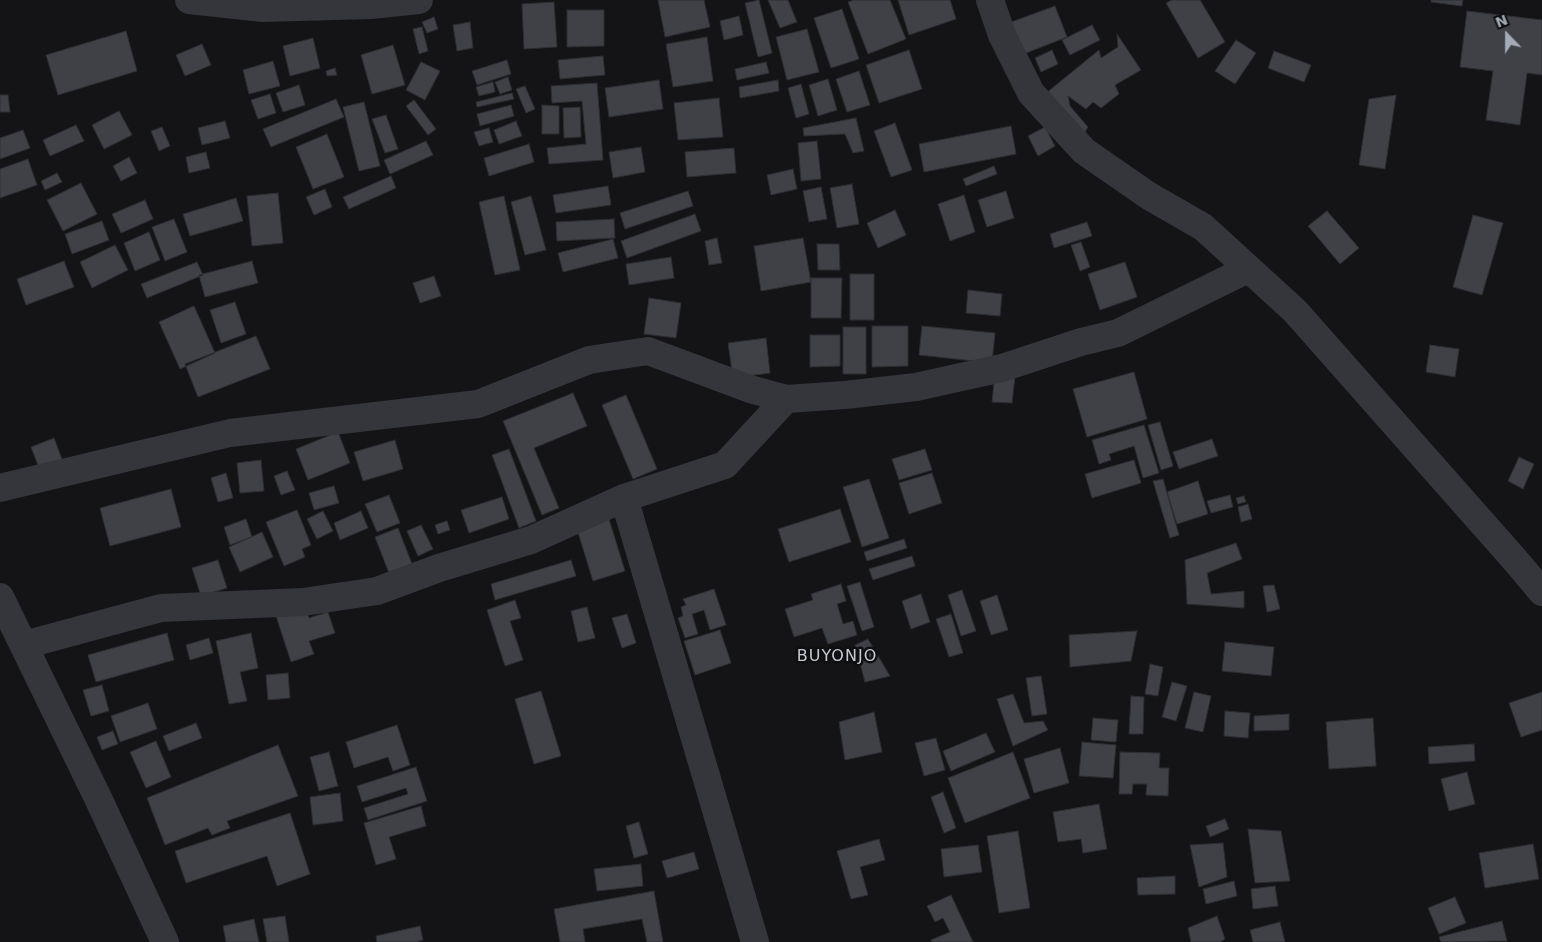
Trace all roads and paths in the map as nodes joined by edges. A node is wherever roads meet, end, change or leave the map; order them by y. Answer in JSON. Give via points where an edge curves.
{"nodes":[{"id":1,"x":189,"y":0,"type":"edge"},
{"id":2,"x":419,"y":0,"type":"edge"},
{"id":3,"x":990,"y":0,"type":"edge"},
{"id":4,"x":1248,"y":269,"type":"junction"},
{"id":5,"x":786,"y":399,"type":"junction"},
{"id":6,"x":0,"y":488,"type":"edge"},
{"id":7,"x":624,"y":498,"type":"junction"},
{"id":8,"x":1542,"y":592,"type":"edge"},
{"id":9,"x":0,"y":597,"type":"edge"},
{"id":10,"x":24,"y":645,"type":"junction"},
{"id":11,"x":165,"y":942,"type":"edge"},
{"id":12,"x":755,"y":942,"type":"edge"}],
"edges":[{"from":1,"to":2,"type":"street","via":[[263,8],[371,5]]},
{"from":3,"to":4,"type":"street","via":[[1002,35],[1031,93],[1084,150],[1149,196],[1203,227]]},
{"from":4,"to":5,"type":"street","via":[[1118,333],[1002,368],[916,387]]},
{"from":4,"to":8,"type":"street","via":[[1295,311]]},
{"from":5,"to":6,"type":"street","via":[[648,351],[589,360],[478,404],[230,433]]},
{"from":5,"to":7,"type":"street","via":[[724,465]]},
{"from":7,"to":10,"type":"street","via":[[531,540],[377,591],[303,602],[161,608]]},
{"from":7,"to":12,"type":"street"},
{"from":9,"to":10,"type":"street"},
{"from":10,"to":11,"type":"street"}]}
